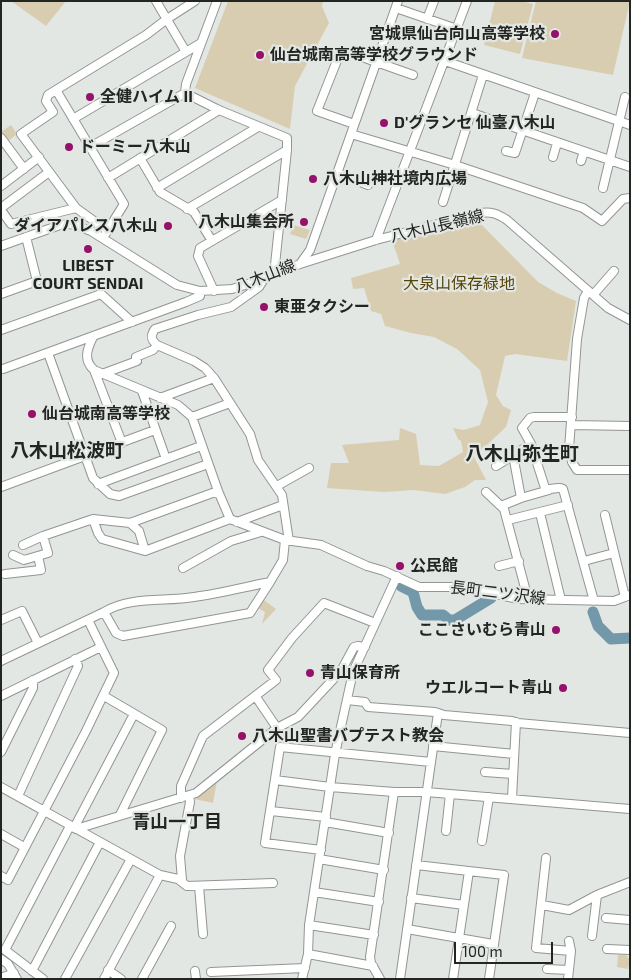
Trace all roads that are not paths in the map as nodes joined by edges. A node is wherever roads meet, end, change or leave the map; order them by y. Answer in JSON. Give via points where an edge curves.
{"nodes":[{"id":1,"x":156,"y":1,"type":"edge"},
{"id":2,"x":195,"y":1,"type":"edge"},
{"id":3,"x":217,"y":1,"type":"edge"},
{"id":4,"x":434,"y":1,"type":"edge"},
{"id":5,"x":467,"y":1,"type":"edge"},
{"id":6,"x":397,"y":4,"type":"edge"},
{"id":7,"x":167,"y":19,"type":"junction"},
{"id":8,"x":427,"y":19,"type":"junction"},
{"id":9,"x":457,"y":29,"type":"junction"},
{"id":10,"x":201,"y":43,"type":"junction"},
{"id":11,"x":186,"y":52,"type":"junction"},
{"id":12,"x":446,"y":60,"type":"junction"},
{"id":13,"x":376,"y":62,"type":"junction"},
{"id":14,"x":412,"y":75,"type":"dead end"},
{"id":15,"x":483,"y":75,"type":"junction"},
{"id":16,"x":56,"y":90,"type":"junction"},
{"id":17,"x":185,"y":92,"type":"junction"},
{"id":18,"x":535,"y":93,"type":"junction"},
{"id":19,"x":625,"y":97,"type":"dead end"},
{"id":20,"x":220,"y":110,"type":"junction"},
{"id":21,"x":472,"y":113,"type":"junction"},
{"id":22,"x":73,"y":119,"type":"junction"},
{"id":23,"x":619,"y":120,"type":"junction"},
{"id":24,"x":354,"y":124,"type":"junction"},
{"id":25,"x":630,"y":125,"type":"edge"},
{"id":26,"x":258,"y":127,"type":"junction"},
{"id":27,"x":523,"y":130,"type":"junction"},
{"id":28,"x":351,"y":134,"type":"junction"},
{"id":29,"x":1,"y":138,"type":"edge"},
{"id":30,"x":557,"y":143,"type":"junction"},
{"id":31,"x":90,"y":147,"type":"junction"},
{"id":32,"x":287,"y":150,"type":"junction"},
{"id":33,"x":506,"y":150,"type":"dead end"},
{"id":34,"x":584,"y":151,"type":"junction"},
{"id":35,"x":411,"y":152,"type":"junction"},
{"id":36,"x":553,"y":157,"type":"dead end"},
{"id":37,"x":39,"y":158,"type":"junction"},
{"id":38,"x":140,"y":158,"type":"junction"},
{"id":39,"x":610,"y":160,"type":"junction"},
{"id":40,"x":581,"y":161,"type":"dead end"},
{"id":41,"x":455,"y":165,"type":"junction"},
{"id":42,"x":630,"y":167,"type":"edge"},
{"id":43,"x":24,"y":168,"type":"junction"},
{"id":44,"x":50,"y":172,"type":"junction"},
{"id":45,"x":337,"y":173,"type":"junction"},
{"id":46,"x":108,"y":178,"type":"junction"},
{"id":47,"x":368,"y":185,"type":"dead end"},
{"id":48,"x":1,"y":186,"type":"edge"},
{"id":49,"x":157,"y":188,"type":"junction"},
{"id":50,"x":603,"y":188,"type":"dead end"},
{"id":51,"x":630,"y":198,"type":"edge"},
{"id":52,"x":282,"y":200,"type":"junction"},
{"id":53,"x":443,"y":202,"type":"dead end"},
{"id":54,"x":76,"y":208,"type":"junction"},
{"id":55,"x":1,"y":209,"type":"edge"},
{"id":56,"x":187,"y":209,"type":"junction"},
{"id":57,"x":106,"y":235,"type":"junction"},
{"id":58,"x":26,"y":237,"type":"junction"},
{"id":59,"x":376,"y":240,"type":"junction"},
{"id":60,"x":212,"y":242,"type":"junction"},
{"id":61,"x":1,"y":246,"type":"edge"},
{"id":62,"x":300,"y":264,"type":"junction"},
{"id":63,"x":614,"y":271,"type":"dead end"},
{"id":64,"x":276,"y":273,"type":"junction"},
{"id":65,"x":264,"y":279,"type":"junction"},
{"id":66,"x":200,"y":291,"type":"junction"},
{"id":67,"x":214,"y":291,"type":"junction"},
{"id":68,"x":590,"y":293,"type":"junction"},
{"id":69,"x":1,"y":294,"type":"edge"},
{"id":70,"x":630,"y":320,"type":"edge"},
{"id":71,"x":132,"y":322,"type":"junction"},
{"id":72,"x":1,"y":330,"type":"edge"},
{"id":73,"x":93,"y":337,"type":"junction"},
{"id":74,"x":157,"y":345,"type":"junction"},
{"id":75,"x":48,"y":353,"type":"junction"},
{"id":76,"x":3,"y":369,"type":"dead end"},
{"id":77,"x":98,"y":372,"type":"junction"},
{"id":78,"x":214,"y":378,"type":"junction"},
{"id":79,"x":142,"y":391,"type":"junction"},
{"id":80,"x":160,"y":398,"type":"junction"},
{"id":81,"x":230,"y":403,"type":"junction"},
{"id":82,"x":192,"y":417,"type":"junction"},
{"id":83,"x":572,"y":421,"type":"junction"},
{"id":84,"x":630,"y":426,"type":"edge"},
{"id":85,"x":155,"y":430,"type":"junction"},
{"id":86,"x":122,"y":443,"type":"junction"},
{"id":87,"x":531,"y":444,"type":"junction"},
{"id":88,"x":201,"y":446,"type":"junction"},
{"id":89,"x":513,"y":455,"type":"junction"},
{"id":90,"x":85,"y":456,"type":"junction"},
{"id":91,"x":166,"y":459,"type":"junction"},
{"id":92,"x":208,"y":464,"type":"junction"},
{"id":93,"x":496,"y":466,"type":"dead end"},
{"id":94,"x":309,"y":468,"type":"dead end"},
{"id":95,"x":630,"y":470,"type":"edge"},
{"id":96,"x":98,"y":484,"type":"junction"},
{"id":97,"x":277,"y":486,"type":"junction"},
{"id":98,"x":1,"y":487,"type":"edge"},
{"id":99,"x":549,"y":490,"type":"junction"},
{"id":100,"x":218,"y":491,"type":"junction"},
{"id":101,"x":486,"y":492,"type":"dead end"},
{"id":102,"x":521,"y":498,"type":"junction"},
{"id":103,"x":283,"y":505,"type":"junction"},
{"id":104,"x":568,"y":505,"type":"junction"},
{"id":105,"x":501,"y":506,"type":"junction"},
{"id":106,"x":540,"y":513,"type":"junction"},
{"id":107,"x":605,"y":515,"type":"dead end"},
{"id":108,"x":93,"y":519,"type":"junction"},
{"id":109,"x":234,"y":520,"type":"junction"},
{"id":110,"x":508,"y":520,"type":"junction"},
{"id":111,"x":130,"y":522,"type":"junction"},
{"id":112,"x":261,"y":532,"type":"junction"},
{"id":113,"x":44,"y":536,"type":"junction"},
{"id":114,"x":287,"y":540,"type":"junction"},
{"id":115,"x":23,"y":545,"type":"dead end"},
{"id":116,"x":146,"y":551,"type":"junction"},
{"id":117,"x":614,"y":553,"type":"junction"},
{"id":118,"x":14,"y":555,"type":"dead end"},
{"id":119,"x":38,"y":556,"type":"junction"},
{"id":120,"x":519,"y":561,"type":"junction"},
{"id":121,"x":584,"y":561,"type":"junction"},
{"id":122,"x":500,"y":566,"type":"dead end"},
{"id":123,"x":183,"y":568,"type":"dead end"},
{"id":124,"x":5,"y":574,"type":"dead end"},
{"id":125,"x":397,"y":576,"type":"junction"},
{"id":126,"x":270,"y":582,"type":"junction"},
{"id":127,"x":627,"y":596,"type":"edge"},
{"id":128,"x":528,"y":599,"type":"junction"},
{"id":129,"x":561,"y":600,"type":"junction"},
{"id":130,"x":594,"y":601,"type":"junction"},
{"id":131,"x":104,"y":612,"type":"junction"},
{"id":132,"x":1,"y":620,"type":"edge"},
{"id":133,"x":88,"y":620,"type":"junction"},
{"id":134,"x":375,"y":623,"type":"junction"},
{"id":135,"x":38,"y":643,"type":"junction"},
{"id":136,"x":101,"y":647,"type":"junction"},
{"id":137,"x":365,"y":647,"type":"junction"},
{"id":138,"x":75,"y":659,"type":"junction"},
{"id":139,"x":1,"y":661,"type":"edge"},
{"id":140,"x":33,"y":680,"type":"junction"},
{"id":141,"x":1,"y":696,"type":"edge"},
{"id":142,"x":104,"y":696,"type":"junction"},
{"id":143,"x":256,"y":696,"type":"junction"},
{"id":144,"x":347,"y":700,"type":"junction"},
{"id":145,"x":438,"y":713,"type":"junction"},
{"id":146,"x":134,"y":714,"type":"junction"},
{"id":147,"x":516,"y":722,"type":"junction"},
{"id":148,"x":277,"y":728,"type":"junction"},
{"id":149,"x":630,"y":733,"type":"edge"},
{"id":150,"x":434,"y":746,"type":"junction"},
{"id":151,"x":1,"y":752,"type":"edge"},
{"id":152,"x":335,"y":754,"type":"junction"},
{"id":153,"x":514,"y":754,"type":"junction"},
{"id":154,"x":431,"y":762,"type":"junction"},
{"id":155,"x":485,"y":772,"type":"dead end"},
{"id":156,"x":513,"y":774,"type":"junction"},
{"id":157,"x":275,"y":780,"type":"junction"},
{"id":158,"x":1,"y":786,"type":"edge"},
{"id":159,"x":330,"y":788,"type":"junction"},
{"id":160,"x":394,"y":792,"type":"junction"},
{"id":161,"x":426,"y":792,"type":"junction"},
{"id":162,"x":450,"y":794,"type":"junction"},
{"id":163,"x":18,"y":796,"type":"junction"},
{"id":164,"x":185,"y":797,"type":"junction"},
{"id":165,"x":489,"y":797,"type":"junction"},
{"id":166,"x":512,"y":798,"type":"junction"},
{"id":167,"x":630,"y":809,"type":"edge"},
{"id":168,"x":44,"y":811,"type":"junction"},
{"id":169,"x":271,"y":811,"type":"junction"},
{"id":170,"x":120,"y":816,"type":"junction"},
{"id":171,"x":325,"y":820,"type":"junction"},
{"id":172,"x":74,"y":827,"type":"junction"},
{"id":173,"x":446,"y":832,"type":"dead end"},
{"id":174,"x":388,"y":833,"type":"junction"},
{"id":175,"x":1,"y":834,"type":"edge"},
{"id":176,"x":482,"y":841,"type":"dead end"},
{"id":177,"x":100,"y":842,"type":"junction"},
{"id":178,"x":24,"y":848,"type":"junction"},
{"id":179,"x":321,"y":850,"type":"junction"},
{"id":180,"x":546,"y":858,"type":"dead end"},
{"id":181,"x":131,"y":859,"type":"junction"},
{"id":182,"x":319,"y":859,"type":"junction"},
{"id":183,"x":416,"y":865,"type":"junction"},
{"id":184,"x":384,"y":870,"type":"junction"},
{"id":185,"x":469,"y":871,"type":"junction"},
{"id":186,"x":160,"y":875,"type":"junction"},
{"id":187,"x":1,"y":876,"type":"edge"},
{"id":188,"x":182,"y":880,"type":"junction"},
{"id":189,"x":630,"y":882,"type":"edge"},
{"id":190,"x":273,"y":883,"type":"dead end"},
{"id":191,"x":199,"y":886,"type":"junction"},
{"id":192,"x":314,"y":892,"type":"junction"},
{"id":193,"x":597,"y":895,"type":"junction"},
{"id":194,"x":411,"y":898,"type":"junction"},
{"id":195,"x":379,"y":902,"type":"junction"},
{"id":196,"x":464,"y":905,"type":"junction"},
{"id":197,"x":542,"y":905,"type":"junction"},
{"id":198,"x":606,"y":918,"type":"dead end"},
{"id":199,"x":630,"y":920,"type":"edge"},
{"id":200,"x":309,"y":925,"type":"junction"},
{"id":201,"x":171,"y":926,"type":"dead end"},
{"id":202,"x":406,"y":929,"type":"junction"},
{"id":203,"x":203,"y":934,"type":"dead end"},
{"id":204,"x":374,"y":935,"type":"junction"},
{"id":205,"x":592,"y":936,"type":"dead end"},
{"id":206,"x":458,"y":938,"type":"junction"},
{"id":207,"x":569,"y":941,"type":"dead end"},
{"id":208,"x":493,"y":944,"type":"junction"},
{"id":209,"x":607,"y":949,"type":"dead end"},
{"id":210,"x":630,"y":950,"type":"edge"},
{"id":211,"x":571,"y":951,"type":"junction"},
{"id":212,"x":308,"y":954,"type":"junction"},
{"id":213,"x":1,"y":959,"type":"edge"},
{"id":214,"x":372,"y":966,"type":"junction"},
{"id":215,"x":305,"y":968,"type":"junction"},
{"id":216,"x":547,"y":969,"type":"dead end"},
{"id":217,"x":108,"y":970,"type":"junction"},
{"id":218,"x":244,"y":970,"type":"junction"},
{"id":219,"x":32,"y":971,"type":"junction"},
{"id":220,"x":210,"y":972,"type":"dead end"},
{"id":221,"x":568,"y":975,"type":"edge"},
{"id":222,"x":15,"y":976,"type":"edge"},
{"id":223,"x":1,"y":978,"type":"edge"},
{"id":224,"x":43,"y":979,"type":"edge"},
{"id":225,"x":65,"y":979,"type":"edge"},
{"id":226,"x":104,"y":979,"type":"edge"},
{"id":227,"x":121,"y":979,"type":"edge"},
{"id":228,"x":142,"y":979,"type":"edge"},
{"id":229,"x":244,"y":979,"type":"edge"},
{"id":230,"x":302,"y":979,"type":"edge"},
{"id":231,"x":380,"y":979,"type":"edge"},
{"id":232,"x":400,"y":979,"type":"edge"},
{"id":233,"x":453,"y":979,"type":"edge"},
{"id":234,"x":488,"y":979,"type":"edge"}],
"edges":[{"from":1,"to":7,"type":"street"},
{"from":2,"to":7,"type":"street"},
{"from":3,"to":10,"type":"street"},
{"from":4,"to":8,"type":"street"},
{"from":5,"to":9,"type":"street"},
{"from":6,"to":8,"type":"street"},
{"from":6,"to":13,"type":"street","name":"八木山線"},
{"from":7,"to":11,"type":"street"},
{"from":7,"to":16,"type":"street"},
{"from":8,"to":9,"type":"street"},
{"from":9,"to":12,"type":"street"},
{"from":10,"to":11,"type":"street"},
{"from":10,"to":17,"type":"street"},
{"from":11,"to":22,"type":"street"},
{"from":12,"to":15,"type":"street"},
{"from":12,"to":35,"type":"street"},
{"from":13,"to":14,"type":"street"},
{"from":13,"to":24,"type":"street","name":"八木山線"},
{"from":13,"to":24,"type":"street","via":[[340,53],[317,111]]},
{"from":15,"to":18,"type":"street"},
{"from":15,"to":21,"type":"street"},
{"from":16,"to":22,"type":"street"},
{"from":16,"to":37,"type":"street","via":[[48,95],[46,101],[53,112],[21,134]]},
{"from":17,"to":20,"type":"street"},
{"from":17,"to":31,"type":"street"},
{"from":18,"to":23,"type":"street"},
{"from":18,"to":27,"type":"street"},
{"from":19,"to":23,"type":"street"},
{"from":20,"to":26,"type":"street"},
{"from":20,"to":38,"type":"street"},
{"from":21,"to":27,"type":"street"},
{"from":21,"to":41,"type":"street"},
{"from":22,"to":31,"type":"street"},
{"from":23,"to":25,"type":"street"},
{"from":23,"to":39,"type":"street"},
{"from":24,"to":28,"type":"street","name":"八木山線"},
{"from":26,"to":32,"type":"street","via":[[285,136]]},
{"from":26,"to":49,"type":"street"},
{"from":27,"to":30,"type":"street"},
{"from":27,"to":33,"type":"street","via":[[515,153]]},
{"from":28,"to":35,"type":"street"},
{"from":28,"to":45,"type":"street","name":"八木山線"},
{"from":29,"to":43,"type":"street"},
{"from":30,"to":34,"type":"street"},
{"from":30,"to":36,"type":"street"},
{"from":31,"to":46,"type":"street"},
{"from":32,"to":52,"type":"street"},
{"from":32,"to":56,"type":"street"},
{"from":34,"to":39,"type":"street"},
{"from":34,"to":40,"type":"street"},
{"from":35,"to":41,"type":"street"},
{"from":35,"to":59,"type":"street"},
{"from":37,"to":43,"type":"street"},
{"from":37,"to":44,"type":"street"},
{"from":38,"to":46,"type":"street"},
{"from":38,"to":49,"type":"street"},
{"from":39,"to":42,"type":"street"},
{"from":39,"to":50,"type":"street"},
{"from":41,"to":51,"type":"street","via":[[583,208],[602,221],[623,199]]},
{"from":41,"to":53,"type":"street"},
{"from":43,"to":48,"type":"street"},
{"from":44,"to":54,"type":"street"},
{"from":44,"to":55,"type":"street"},
{"from":45,"to":47,"type":"street"},
{"from":45,"to":62,"type":"street","name":"八木山線","via":[[310,250]]},
{"from":46,"to":57,"type":"street","via":[[124,204]]},
{"from":49,"to":56,"type":"street"},
{"from":52,"to":60,"type":"street"},
{"from":52,"to":64,"type":"street"},
{"from":54,"to":55,"type":"street","via":[[11,224]]},
{"from":54,"to":57,"type":"street"},
{"from":56,"to":60,"type":"street","via":[[194,212]]},
{"from":57,"to":58,"type":"street","name":"八木山線","via":[[72,224]]},
{"from":57,"to":66,"type":"street","name":"八木山線","via":[[177,285]]},
{"from":58,"to":61,"type":"street","name":"八木山線"},
{"from":58,"to":69,"type":"street","via":[[37,281]]},
{"from":59,"to":62,"type":"street","name":"八木山長嶺線"},
{"from":59,"to":68,"type":"street","name":"八木山長嶺線","via":[[480,213],[497,214]]},
{"from":60,"to":67,"type":"street","via":[[200,248],[198,256]]},
{"from":62,"to":64,"type":"street","name":"八木山線"},
{"from":63,"to":68,"type":"street"},
{"from":64,"to":65,"type":"street","name":"八木山線"},
{"from":65,"to":67,"type":"street","name":"八木山線"},
{"from":65,"to":74,"type":"street","via":[[259,287],[231,307],[155,329],[151,338]]},
{"from":66,"to":67,"type":"street","name":"八木山線"},
{"from":66,"to":71,"type":"street","via":[[200,296]]},
{"from":68,"to":70,"type":"street","name":"八木山長嶺線"},
{"from":68,"to":83,"type":"street","via":[[584,298],[577,339]]},
{"from":71,"to":72,"type":"street","via":[[101,294]]},
{"from":71,"to":73,"type":"street"},
{"from":73,"to":75,"type":"street"},
{"from":73,"to":77,"type":"street","via":[[87,357],[89,365]]},
{"from":74,"to":77,"type":"street","via":[[136,357],[137,361]]},
{"from":74,"to":78,"type":"street","via":[[194,361]]},
{"from":75,"to":76,"type":"street"},
{"from":75,"to":90,"type":"street"},
{"from":77,"to":79,"type":"street"},
{"from":77,"to":86,"type":"street"},
{"from":78,"to":80,"type":"street"},
{"from":78,"to":81,"type":"street"},
{"from":79,"to":80,"type":"street"},
{"from":79,"to":85,"type":"street"},
{"from":80,"to":82,"type":"street","via":[[178,405]]},
{"from":81,"to":82,"type":"street"},
{"from":81,"to":97,"type":"street","via":[[250,434],[258,460]]},
{"from":82,"to":88,"type":"street"},
{"from":83,"to":84,"type":"street"},
{"from":83,"to":87,"type":"street","via":[[530,418],[522,428]]},
{"from":83,"to":95,"type":"street","via":[[569,449],[578,470]]},
{"from":85,"to":86,"type":"street"},
{"from":85,"to":91,"type":"street"},
{"from":86,"to":90,"type":"street"},
{"from":87,"to":89,"type":"street"},
{"from":87,"to":99,"type":"street","via":[[545,488]]},
{"from":88,"to":91,"type":"street"},
{"from":88,"to":92,"type":"street"},
{"from":89,"to":93,"type":"street"},
{"from":89,"to":102,"type":"street"},
{"from":90,"to":96,"type":"street"},
{"from":90,"to":98,"type":"street"},
{"from":91,"to":96,"type":"street"},
{"from":92,"to":96,"type":"street","via":[[119,496],[110,494]]},
{"from":92,"to":100,"type":"street"},
{"from":94,"to":97,"type":"street"},
{"from":97,"to":103,"type":"street"},
{"from":99,"to":102,"type":"street"},
{"from":99,"to":104,"type":"street","via":[[563,489]]},
{"from":100,"to":109,"type":"street"},
{"from":100,"to":111,"type":"street"},
{"from":101,"to":105,"type":"street"},
{"from":102,"to":105,"type":"street"},
{"from":103,"to":109,"type":"street"},
{"from":103,"to":114,"type":"street"},
{"from":104,"to":106,"type":"street"},
{"from":104,"to":121,"type":"street"},
{"from":105,"to":110,"type":"street"},
{"from":106,"to":110,"type":"street"},
{"from":106,"to":129,"type":"street"},
{"from":107,"to":117,"type":"street"},
{"from":108,"to":111,"type":"street"},
{"from":108,"to":113,"type":"street"},
{"from":108,"to":116,"type":"street","via":[[102,539]]},
{"from":109,"to":112,"type":"street","name":"長町二ツ沢線"},
{"from":109,"to":116,"type":"street"},
{"from":110,"to":120,"type":"street"},
{"from":111,"to":116,"type":"street","via":[[139,531]]},
{"from":112,"to":114,"type":"street","name":"長町二ツ沢線"},
{"from":112,"to":123,"type":"street","via":[[231,541]]},
{"from":113,"to":115,"type":"street"},
{"from":113,"to":119,"type":"street","via":[[48,553]]},
{"from":114,"to":125,"type":"street","name":"長町二ツ沢線","via":[[321,545]]},
{"from":114,"to":126,"type":"street","via":[[283,560]]},
{"from":117,"to":121,"type":"street"},
{"from":117,"to":127,"type":"street"},
{"from":118,"to":119,"type":"street","via":[[24,560]]},
{"from":119,"to":124,"type":"street","via":[[41,570]]},
{"from":120,"to":122,"type":"street"},
{"from":120,"to":128,"type":"street"},
{"from":121,"to":130,"type":"street"},
{"from":125,"to":128,"type":"street","name":"長町二ツ沢線","via":[[419,587],[465,586]]},
{"from":125,"to":134,"type":"street"},
{"from":126,"to":131,"type":"street","via":[[193,598],[114,606]]},
{"from":126,"to":131,"type":"street","via":[[250,613],[123,636],[116,633]]},
{"from":127,"to":130,"type":"street","name":"長町二ツ沢線","via":[[614,601]]},
{"from":128,"to":129,"type":"street","name":"長町二ツ沢線"},
{"from":129,"to":130,"type":"street","name":"長町二ツ沢線"},
{"from":131,"to":133,"type":"street"},
{"from":132,"to":135,"type":"street","via":[[22,611]]},
{"from":133,"to":135,"type":"street"},
{"from":133,"to":136,"type":"street"},
{"from":134,"to":137,"type":"street"},
{"from":134,"to":143,"type":"street","via":[[324,603],[268,670],[276,680]]},
{"from":135,"to":139,"type":"street"},
{"from":136,"to":138,"type":"street"},
{"from":136,"to":142,"type":"street","via":[[114,673]]},
{"from":137,"to":144,"type":"street","via":[[352,672]]},
{"from":137,"to":148,"type":"street","via":[[354,647],[341,671],[298,717]]},
{"from":138,"to":140,"type":"street"},
{"from":138,"to":163,"type":"street","via":[[78,666]]},
{"from":140,"to":141,"type":"street"},
{"from":140,"to":151,"type":"street","via":[[33,688]]},
{"from":142,"to":146,"type":"street"},
{"from":142,"to":168,"type":"street"},
{"from":143,"to":148,"type":"street"},
{"from":143,"to":164,"type":"street","via":[[200,740],[181,786]]},
{"from":144,"to":145,"type":"street","via":[[365,702],[368,707]]},
{"from":144,"to":152,"type":"street"},
{"from":145,"to":147,"type":"street"},
{"from":145,"to":150,"type":"street"},
{"from":146,"to":170,"type":"street","via":[[162,730]]},
{"from":146,"to":172,"type":"street"},
{"from":147,"to":149,"type":"street"},
{"from":147,"to":153,"type":"street"},
{"from":148,"to":164,"type":"street","via":[[196,793]]},
{"from":150,"to":153,"type":"street"},
{"from":150,"to":154,"type":"street"},
{"from":152,"to":154,"type":"street"},
{"from":152,"to":157,"type":"street","via":[[280,747]]},
{"from":152,"to":159,"type":"street"},
{"from":153,"to":156,"type":"street"},
{"from":154,"to":161,"type":"street"},
{"from":155,"to":156,"type":"street"},
{"from":156,"to":166,"type":"street"},
{"from":157,"to":159,"type":"street"},
{"from":157,"to":169,"type":"street"},
{"from":158,"to":163,"type":"street"},
{"from":159,"to":160,"type":"street"},
{"from":159,"to":171,"type":"street"},
{"from":160,"to":161,"type":"street"},
{"from":160,"to":174,"type":"street"},
{"from":161,"to":162,"type":"street"},
{"from":161,"to":183,"type":"street"},
{"from":162,"to":165,"type":"street"},
{"from":162,"to":173,"type":"street"},
{"from":163,"to":168,"type":"street"},
{"from":164,"to":170,"type":"street"},
{"from":164,"to":188,"type":"street","via":[[190,802],[180,856]]},
{"from":165,"to":166,"type":"street"},
{"from":165,"to":176,"type":"street"},
{"from":166,"to":167,"type":"street"},
{"from":168,"to":172,"type":"street"},
{"from":168,"to":178,"type":"street"},
{"from":169,"to":171,"type":"street"},
{"from":169,"to":179,"type":"street","via":[[266,843]]},
{"from":170,"to":172,"type":"street"},
{"from":171,"to":174,"type":"street"},
{"from":171,"to":179,"type":"street"},
{"from":172,"to":177,"type":"street"},
{"from":172,"to":219,"type":"street","via":[[5,950]]},
{"from":174,"to":184,"type":"street"},
{"from":175,"to":178,"type":"street"},
{"from":177,"to":181,"type":"street"},
{"from":177,"to":219,"type":"street"},
{"from":178,"to":187,"type":"street","via":[[8,880]]},
{"from":179,"to":182,"type":"street"},
{"from":180,"to":197,"type":"street"},
{"from":181,"to":186,"type":"street"},
{"from":181,"to":225,"type":"street"},
{"from":182,"to":184,"type":"street"},
{"from":182,"to":192,"type":"street"},
{"from":183,"to":185,"type":"street"},
{"from":183,"to":194,"type":"street"},
{"from":184,"to":195,"type":"street"},
{"from":185,"to":196,"type":"street"},
{"from":185,"to":208,"type":"street","via":[[504,875]]},
{"from":186,"to":188,"type":"street"},
{"from":186,"to":217,"type":"street"},
{"from":188,"to":191,"type":"street","via":[[187,886]]},
{"from":189,"to":193,"type":"street"},
{"from":190,"to":191,"type":"street"},
{"from":191,"to":203,"type":"street"},
{"from":192,"to":195,"type":"street"},
{"from":192,"to":200,"type":"street"},
{"from":193,"to":197,"type":"street","via":[[569,910]]},
{"from":193,"to":205,"type":"street"},
{"from":194,"to":196,"type":"street"},
{"from":194,"to":202,"type":"street"},
{"from":195,"to":204,"type":"street"},
{"from":196,"to":206,"type":"street"},
{"from":197,"to":211,"type":"street","via":[[536,948]]},
{"from":198,"to":199,"type":"street"},
{"from":200,"to":204,"type":"street"},
{"from":200,"to":212,"type":"street"},
{"from":201,"to":228,"type":"street"},
{"from":202,"to":206,"type":"street"},
{"from":202,"to":232,"type":"street"},
{"from":204,"to":214,"type":"street","via":[[370,957]]},
{"from":206,"to":208,"type":"street"},
{"from":206,"to":233,"type":"street"},
{"from":207,"to":211,"type":"street"},
{"from":208,"to":234,"type":"street"},
{"from":209,"to":210,"type":"street"},
{"from":211,"to":221,"type":"street"},
{"from":212,"to":214,"type":"street"},
{"from":212,"to":215,"type":"street"},
{"from":213,"to":222,"type":"street"},
{"from":214,"to":231,"type":"street"},
{"from":215,"to":218,"type":"street"},
{"from":215,"to":230,"type":"street"},
{"from":216,"to":221,"type":"street"},
{"from":217,"to":226,"type":"street"},
{"from":217,"to":227,"type":"street"},
{"from":218,"to":220,"type":"street"},
{"from":218,"to":229,"type":"street"},
{"from":219,"to":224,"type":"street"},
{"from":222,"to":223,"type":"street"}]}
